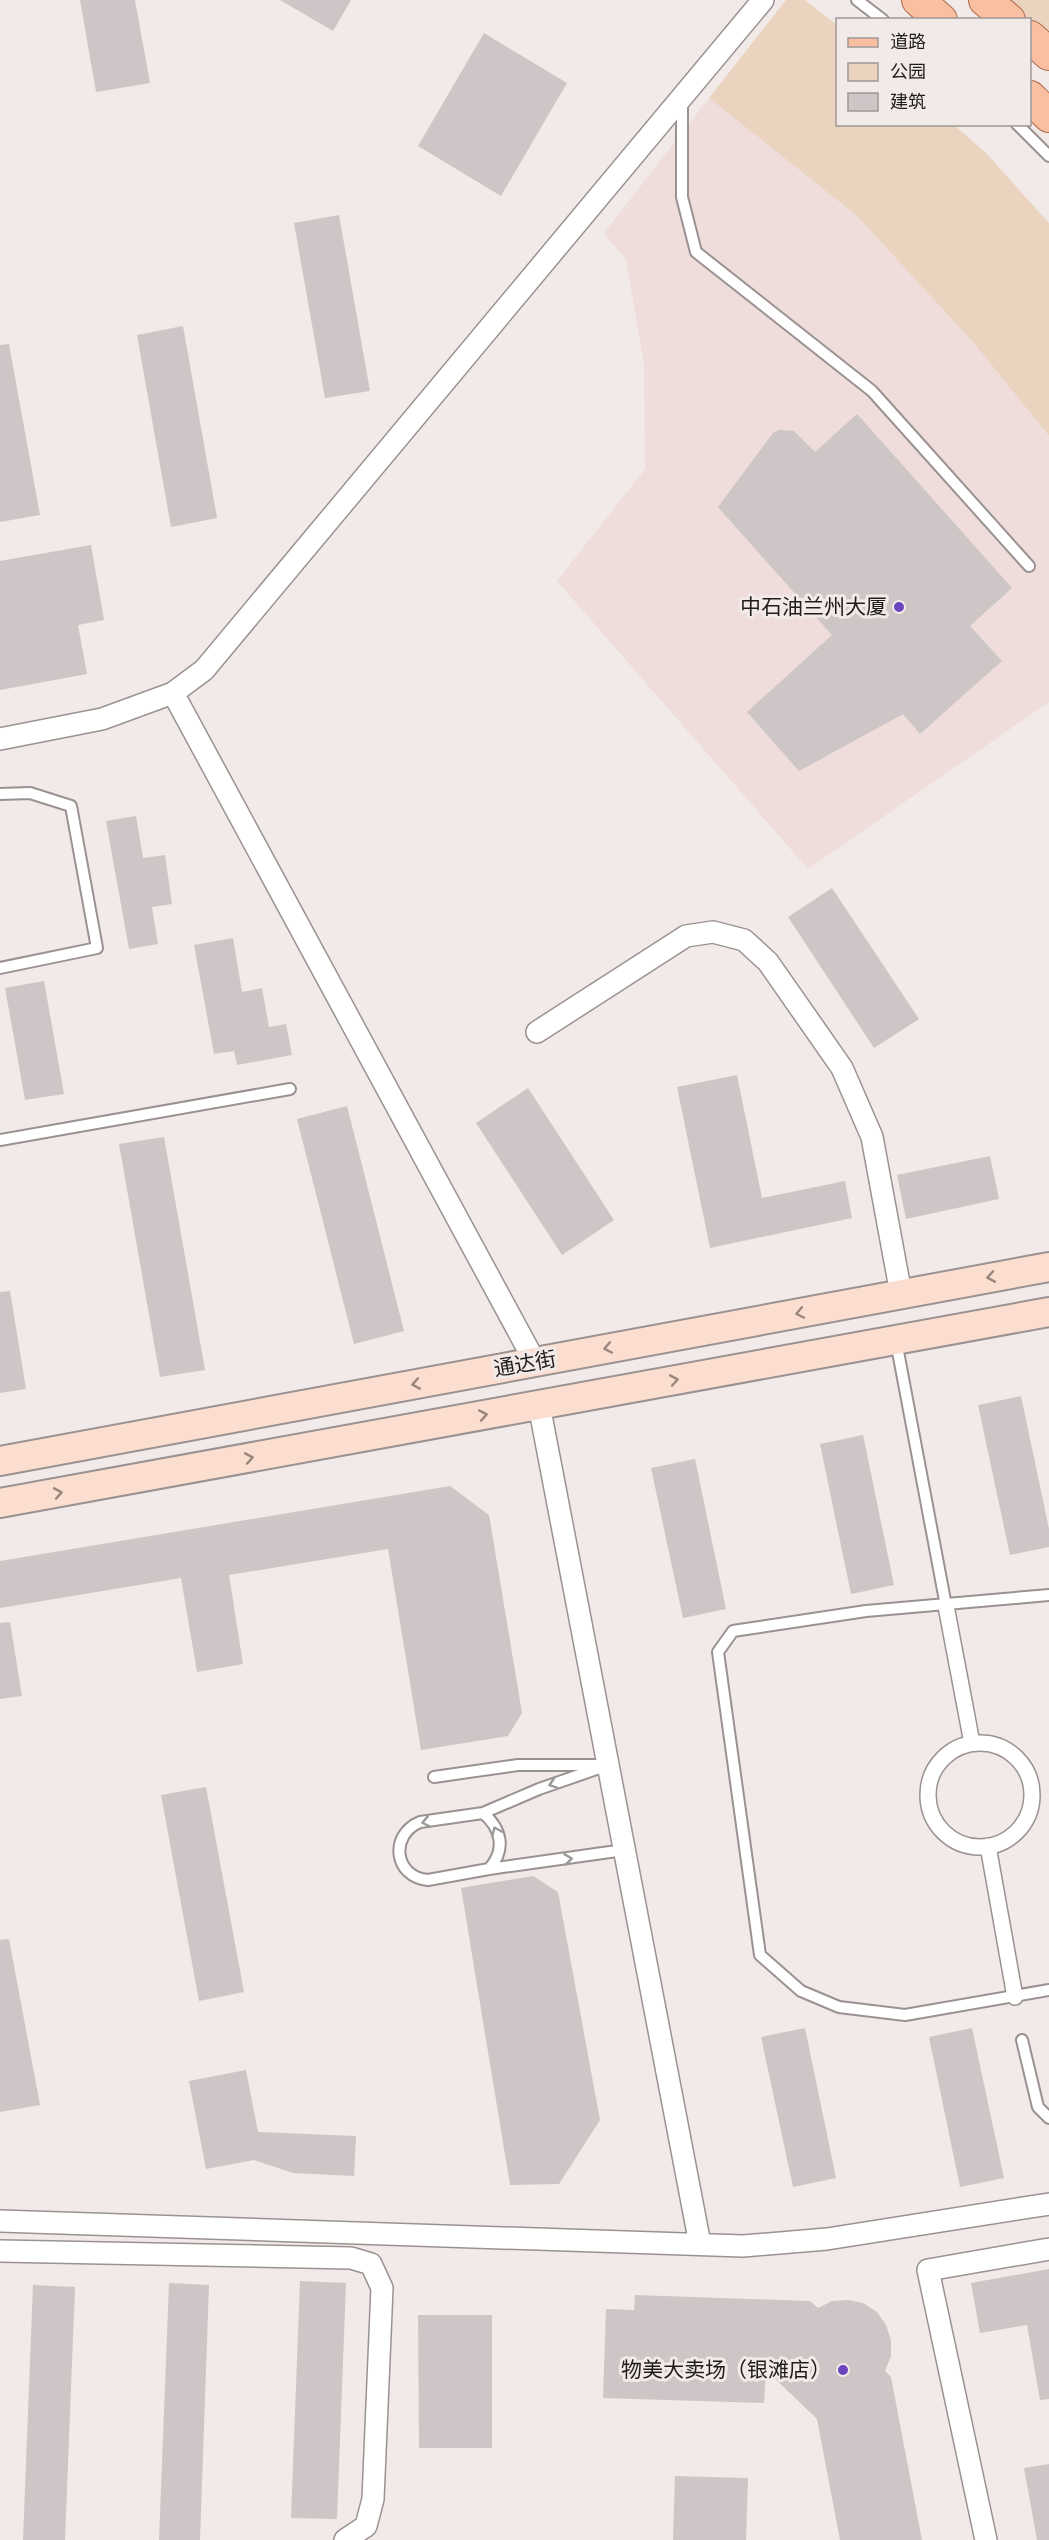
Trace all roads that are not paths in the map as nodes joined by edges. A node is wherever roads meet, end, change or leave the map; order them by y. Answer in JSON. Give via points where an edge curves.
{"nodes":[{"id":1,"x":763,"y":0,"type":"edge"},
{"id":2,"x":857,"y":0,"type":"edge"},
{"id":3,"x":918,"y":0,"type":"edge"},
{"id":4,"x":986,"y":0,"type":"edge"},
{"id":5,"x":880,"y":18,"type":"edge"},
{"id":6,"x":939,"y":18,"type":"edge"},
{"id":7,"x":1006,"y":18,"type":"edge"},
{"id":8,"x":1031,"y":39,"type":"edge"},
{"id":9,"x":1049,"y":54,"type":"edge"},
{"id":10,"x":682,"y":97,"type":"junction"},
{"id":11,"x":1031,"y":99,"type":"edge"},
{"id":12,"x":1049,"y":116,"type":"edge"},
{"id":13,"x":1019,"y":126,"type":"edge"},
{"id":14,"x":1049,"y":156,"type":"edge"},
{"id":15,"x":1029,"y":566,"type":"dead end"},
{"id":16,"x":172,"y":693,"type":"junction"},
{"id":17,"x":0,"y":739,"type":"edge"},
{"id":18,"x":0,"y":794,"type":"edge"},
{"id":19,"x":0,"y":968,"type":"edge"},
{"id":20,"x":537,"y":1032,"type":"dead end"},
{"id":21,"x":290,"y":1089,"type":"dead end"},
{"id":22,"x":0,"y":1140,"type":"edge"},
{"id":23,"x":1049,"y":1267,"type":"edge"},
{"id":24,"x":901,"y":1294,"type":"junction"},
{"id":25,"x":1049,"y":1312,"type":"edge"},
{"id":26,"x":896,"y":1340,"type":"junction"},
{"id":27,"x":535,"y":1362,"type":"junction"},
{"id":28,"x":539,"y":1405,"type":"junction"},
{"id":29,"x":0,"y":1461,"type":"edge"},
{"id":30,"x":0,"y":1503,"type":"edge"},
{"id":31,"x":1049,"y":1595,"type":"edge"},
{"id":32,"x":946,"y":1606,"type":"junction"},
{"id":33,"x":972,"y":1743,"type":"junction"},
{"id":34,"x":608,"y":1765,"type":"junction"},
{"id":35,"x":434,"y":1777,"type":"dead end"},
{"id":36,"x":483,"y":1813,"type":"junction"},
{"id":37,"x":988,"y":1846,"type":"junction"},
{"id":38,"x":624,"y":1850,"type":"junction"},
{"id":39,"x":489,"y":1869,"type":"junction"},
{"id":40,"x":1049,"y":1990,"type":"edge"},
{"id":41,"x":1015,"y":1997,"type":"junction"},
{"id":42,"x":1022,"y":2040,"type":"dead end"},
{"id":43,"x":1049,"y":2118,"type":"edge"},
{"id":44,"x":1049,"y":2204,"type":"edge"},
{"id":45,"x":0,"y":2221,"type":"edge"},
{"id":46,"x":700,"y":2244,"type":"junction"},
{"id":47,"x":1049,"y":2249,"type":"edge"},
{"id":48,"x":0,"y":2251,"type":"edge"},
{"id":49,"x":345,"y":2540,"type":"edge"},
{"id":50,"x":986,"y":2540,"type":"edge"}],
"edges":[{"from":1,"to":10,"type":"street"},
{"from":2,"to":5,"type":"lane"},
{"from":3,"to":6,"type":"main road"},
{"from":4,"to":7,"type":"main road"},
{"from":8,"to":9,"type":"main road"},
{"from":10,"to":15,"type":"lane","via":[[682,197],[696,252],[873,391]]},
{"from":10,"to":16,"type":"street","via":[[204,670]]},
{"from":11,"to":12,"type":"main road"},
{"from":13,"to":14,"type":"lane"},
{"from":16,"to":17,"type":"street","via":[[102,719]]},
{"from":16,"to":27,"type":"street"},
{"from":18,"to":19,"type":"lane","via":[[30,793],[70,806],[97,948]]},
{"from":20,"to":24,"type":"street","via":[[686,936],[713,932],[744,940],[768,962],[842,1068],[872,1137]]},
{"from":21,"to":22,"type":"lane"},
{"from":23,"to":24,"type":"main road","name":"通达街","one_way":true},
{"from":24,"to":27,"type":"main road","name":"通达街","one_way":true},
{"from":25,"to":26,"type":"main road","name":"通达街"},
{"from":28,"to":26,"type":"main road","name":"通达街","one_way":true},
{"from":26,"to":32,"type":"lane"},
{"from":27,"to":29,"type":"main road","name":"通达街","one_way":true},
{"from":30,"to":28,"type":"main road","name":"通达街","one_way":true},
{"from":28,"to":34,"type":"street"},
{"from":31,"to":32,"type":"lane"},
{"from":32,"to":33,"type":"street"},
{"from":32,"to":41,"type":"lane","via":[[866,1611],[733,1630],[718,1653],[760,1954],[801,1992],[839,2007],[905,2015]]},
{"from":33,"to":37,"type":"street","via":[[992,1744],[1010,1752],[1024,1767],[1032,1786],[1031,1807],[1022,1825],[1007,1839]]},
{"from":33,"to":37,"type":"street","via":[[952,1750],[938,1764],[929,1783],[928,1803],[936,1822],[949,1837],[968,1845]]},
{"from":34,"to":35,"type":"lane","via":[[518,1765]]},
{"from":34,"to":36,"type":"lane","one_way":true},
{"from":34,"to":38,"type":"street"},
{"from":39,"to":36,"type":"lane","one_way":true,"via":[[498,1855],[500,1838],[497,1828]]},
{"from":36,"to":39,"type":"lane","one_way":true,"via":[[411,1826],[404,1833],[398,1852],[405,1869],[419,1879]]},
{"from":37,"to":41,"type":"street"},
{"from":39,"to":38,"type":"lane","one_way":true},
{"from":38,"to":46,"type":"street"},
{"from":40,"to":41,"type":"lane"},
{"from":42,"to":43,"type":"lane","via":[[1038,2107]]},
{"from":44,"to":46,"type":"street","via":[[827,2239],[743,2246]]},
{"from":45,"to":46,"type":"street"},
{"from":47,"to":50,"type":"street","via":[[928,2270]]},
{"from":48,"to":49,"type":"street","via":[[351,2258],[371,2264],[382,2288],[373,2499],[366,2526]]}]}
